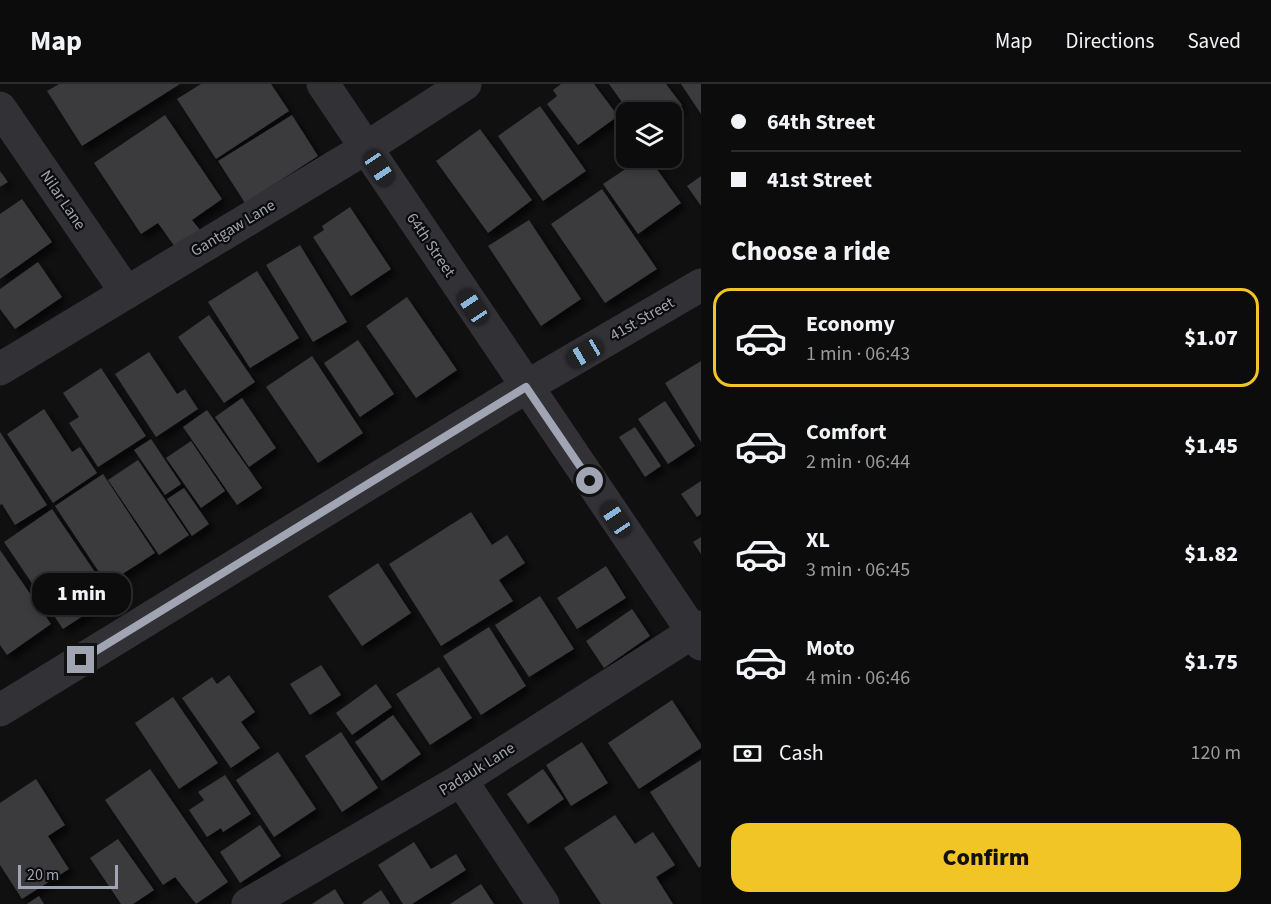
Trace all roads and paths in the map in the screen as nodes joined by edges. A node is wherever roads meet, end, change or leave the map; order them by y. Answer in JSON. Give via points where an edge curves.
{"nodes":[{"id":1,"x":323,"y":84,"type":"edge"},
{"id":2,"x":465,"y":84,"type":"edge"},
{"id":3,"x":0,"y":108,"type":"edge"},
{"id":4,"x":366,"y":148,"type":"junction"},
{"id":5,"x":701,"y":285,"type":"edge"},
{"id":6,"x":126,"y":292,"type":"junction"},
{"id":7,"x":0,"y":369,"type":"edge"},
{"id":8,"x":526,"y":387,"type":"junction"},
{"id":9,"x":698,"y":634,"type":"edge"},
{"id":10,"x":0,"y":710,"type":"edge"},
{"id":11,"x":461,"y":780,"type":"junction"},
{"id":12,"x":248,"y":904,"type":"edge"},
{"id":13,"x":543,"y":904,"type":"edge"}],
"edges":[{"from":1,"to":4,"type":"street","name":"64th Street"},
{"from":2,"to":4,"type":"street","name":"Gantgaw Lane"},
{"from":3,"to":6,"type":"street","name":"Nilar Lane"},
{"from":4,"to":6,"type":"street","name":"Gantgaw Lane"},
{"from":4,"to":8,"type":"street","name":"64th Street"},
{"from":5,"to":8,"type":"street","name":"41st Street"},
{"from":6,"to":7,"type":"street","name":"Gantgaw Lane"},
{"from":8,"to":9,"type":"street","name":"64th Street"},
{"from":8,"to":10,"type":"street","name":"41st Street"},
{"from":9,"to":11,"type":"street","name":"Padauk Lane"},
{"from":11,"to":12,"type":"street","name":"Padauk Lane"},
{"from":11,"to":13,"type":"street"}]}
